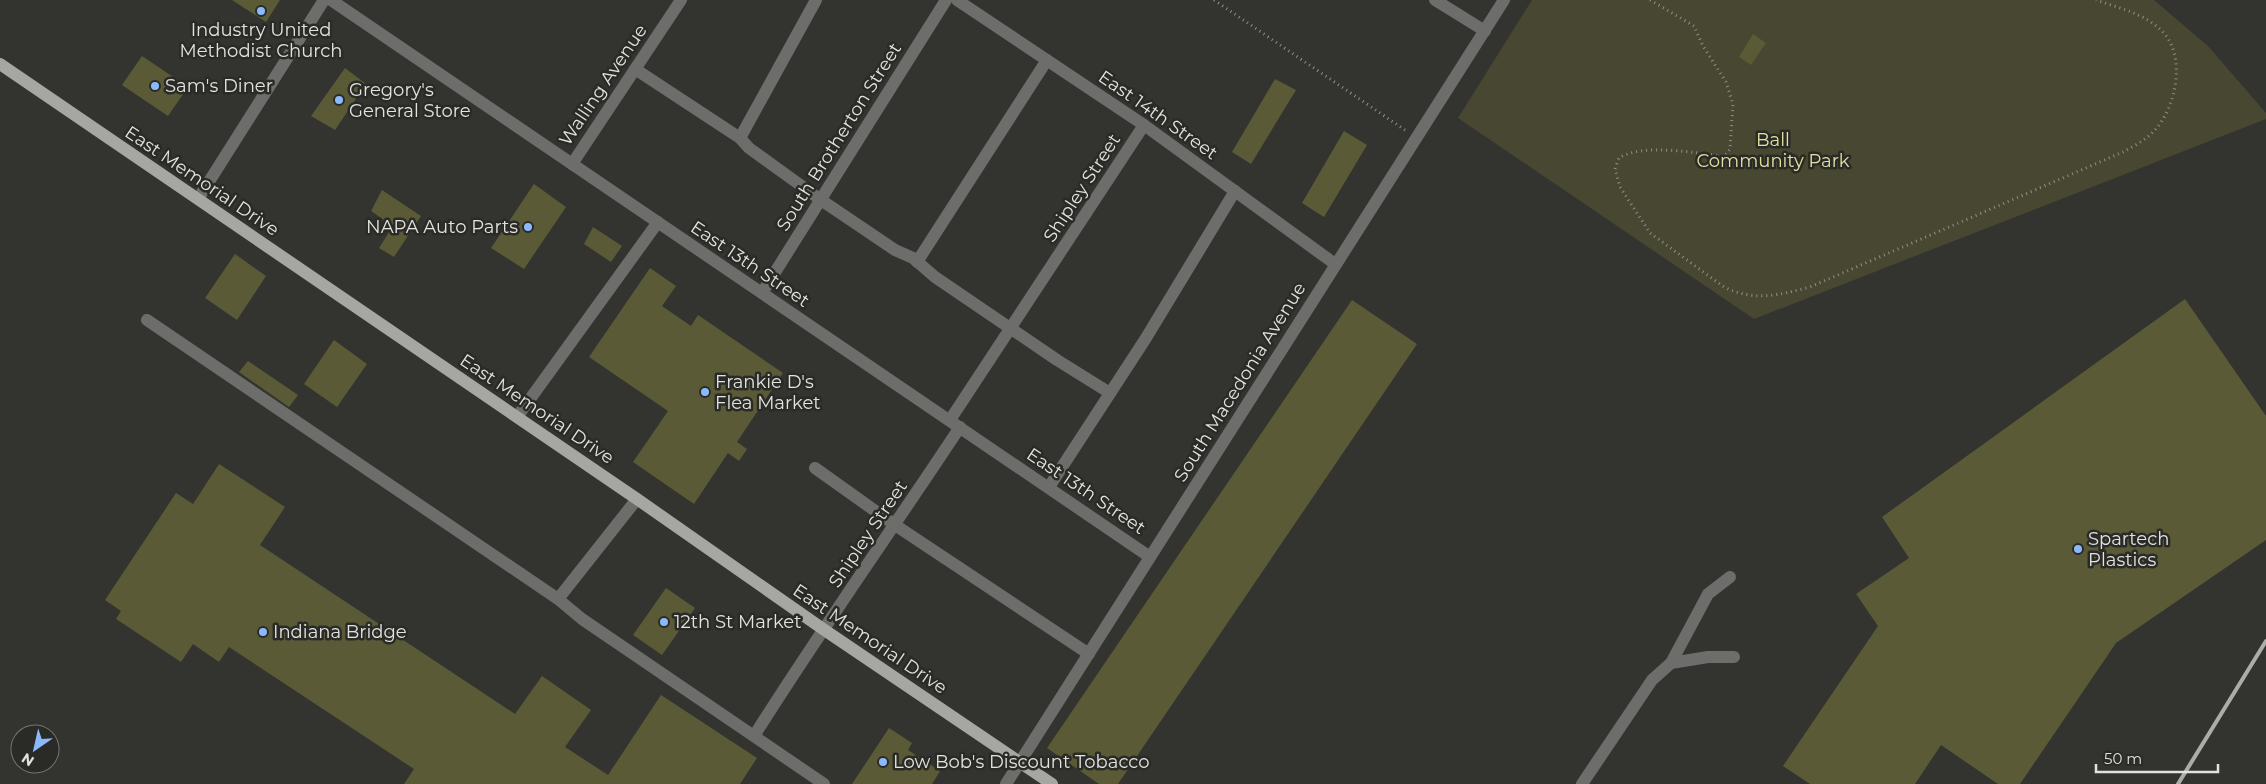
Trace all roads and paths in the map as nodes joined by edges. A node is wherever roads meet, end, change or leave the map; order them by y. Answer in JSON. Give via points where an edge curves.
{"nodes":[{"id":1,"x":324,"y":0,"type":"edge"},
{"id":2,"x":331,"y":0,"type":"edge"},
{"id":3,"x":681,"y":0,"type":"edge"},
{"id":4,"x":816,"y":0,"type":"edge"},
{"id":5,"x":946,"y":0,"type":"edge"},
{"id":6,"x":957,"y":0,"type":"edge"},
{"id":7,"x":1214,"y":0,"type":"edge"},
{"id":8,"x":1436,"y":0,"type":"edge"},
{"id":9,"x":1504,"y":0,"type":"edge"},
{"id":10,"x":1650,"y":0,"type":"edge"},
{"id":11,"x":2096,"y":0,"type":"edge"},
{"id":12,"x":1484,"y":31,"type":"junction"},
{"id":13,"x":1047,"y":60,"type":"junction"},
{"id":14,"x":0,"y":64,"type":"edge"},
{"id":15,"x":635,"y":69,"type":"junction"},
{"id":16,"x":1144,"y":125,"type":"junction"},
{"id":17,"x":1416,"y":137,"type":"junction"},
{"id":18,"x":740,"y":138,"type":"junction"},
{"id":19,"x":572,"y":164,"type":"junction"},
{"id":20,"x":1235,"y":191,"type":"junction"},
{"id":21,"x":198,"y":199,"type":"junction"},
{"id":22,"x":821,"y":200,"type":"junction"},
{"id":23,"x":658,"y":222,"type":"junction"},
{"id":24,"x":917,"y":262,"type":"junction"},
{"id":25,"x":1335,"y":264,"type":"junction"},
{"id":26,"x":762,"y":293,"type":"junction"},
{"id":27,"x":147,"y":320,"type":"dead end"},
{"id":28,"x":1011,"y":328,"type":"junction"},
{"id":29,"x":1110,"y":394,"type":"junction"},
{"id":30,"x":516,"y":416,"type":"junction"},
{"id":31,"x":955,"y":423,"type":"junction"},
{"id":32,"x":815,"y":468,"type":"dead end"},
{"id":33,"x":1049,"y":487,"type":"junction"},
{"id":34,"x":637,"y":498,"type":"junction"},
{"id":35,"x":895,"y":525,"type":"junction"},
{"id":36,"x":1150,"y":557,"type":"junction"},
{"id":37,"x":1730,"y":577,"type":"dead end"},
{"id":38,"x":558,"y":599,"type":"junction"},
{"id":39,"x":823,"y":629,"type":"junction"},
{"id":40,"x":1089,"y":654,"type":"junction"},
{"id":41,"x":1734,"y":657,"type":"dead end"},
{"id":42,"x":1671,"y":663,"type":"junction"},
{"id":43,"x":754,"y":736,"type":"junction"},
{"id":44,"x":1020,"y":762,"type":"junction"},
{"id":45,"x":824,"y":784,"type":"edge"},
{"id":46,"x":1006,"y":784,"type":"edge"},
{"id":47,"x":1052,"y":784,"type":"edge"},
{"id":48,"x":1582,"y":784,"type":"edge"}],
"edges":[{"from":1,"to":21,"type":"street"},
{"from":2,"to":19,"type":"street","name":"East 13th Street"},
{"from":3,"to":15,"type":"street","name":"Walling Avenue"},
{"from":4,"to":18,"type":"street"},
{"from":5,"to":22,"type":"street","name":"South Brotherton Street"},
{"from":6,"to":13,"type":"street","name":"East 14th Street"},
{"from":7,"to":17,"type":"path"},
{"from":8,"to":12,"type":"street"},
{"from":9,"to":12,"type":"street","name":"South Macedonia Avenue"},
{"from":10,"to":11,"type":"path","via":[[1694,26],[1726,82],[1733,104],[1730,149],[1722,156],[1682,150],[1631,153],[1619,158],[1616,164],[1618,182],[1638,217],[1657,240],[1724,287],[1759,297],[1780,295],[1818,283],[2122,152],[2154,132],[2169,110],[2174,94],[2175,62],[2168,38],[2141,16]]},
{"from":12,"to":17,"type":"street","name":"South Macedonia Avenue"},
{"from":13,"to":16,"type":"street","name":"East 14th Street"},
{"from":13,"to":24,"type":"street"},
{"from":14,"to":21,"type":"main road","name":"East Memorial Drive"},
{"from":15,"to":18,"type":"street"},
{"from":15,"to":19,"type":"street","name":"Walling Avenue"},
{"from":16,"to":20,"type":"street","name":"East 14th Street"},
{"from":16,"to":28,"type":"street","name":"Shipley Street"},
{"from":17,"to":25,"type":"street","name":"South Macedonia Avenue"},
{"from":18,"to":22,"type":"street"},
{"from":19,"to":23,"type":"street","name":"East 13th Street"},
{"from":20,"to":25,"type":"street","name":"East 14th Street"},
{"from":20,"to":29,"type":"street"},
{"from":21,"to":30,"type":"main road","name":"East Memorial Drive"},
{"from":22,"to":24,"type":"street"},
{"from":22,"to":26,"type":"street","name":"South Brotherton Street"},
{"from":23,"to":26,"type":"street","name":"East 13th Street"},
{"from":23,"to":30,"type":"street"},
{"from":24,"to":28,"type":"street"},
{"from":25,"to":36,"type":"street","name":"South Macedonia Avenue"},
{"from":26,"to":31,"type":"street","name":"East 13th Street"},
{"from":27,"to":38,"type":"street"},
{"from":28,"to":29,"type":"street"},
{"from":28,"to":31,"type":"street","name":"Shipley Street"},
{"from":29,"to":33,"type":"street"},
{"from":30,"to":34,"type":"main road","name":"East Memorial Drive"},
{"from":31,"to":33,"type":"street","name":"East 13th Street"},
{"from":31,"to":35,"type":"street","name":"Shipley Street"},
{"from":32,"to":35,"type":"street"},
{"from":33,"to":36,"type":"street","name":"East 13th Street"},
{"from":34,"to":38,"type":"street"},
{"from":34,"to":39,"type":"main road","name":"East Memorial Drive"},
{"from":35,"to":39,"type":"street","name":"Shipley Street"},
{"from":35,"to":40,"type":"street"},
{"from":36,"to":40,"type":"street","name":"South Macedonia Avenue"},
{"from":37,"to":42,"type":"street","via":[[1708,594]]},
{"from":38,"to":43,"type":"street","via":[[582,619]]},
{"from":39,"to":43,"type":"street","name":"Shipley Street"},
{"from":39,"to":44,"type":"main road","name":"East Memorial Drive"},
{"from":40,"to":44,"type":"street","name":"South Macedonia Avenue"},
{"from":41,"to":42,"type":"street"},
{"from":42,"to":48,"type":"street","via":[[1652,680]]},
{"from":43,"to":45,"type":"street"},
{"from":44,"to":46,"type":"street","name":"South Macedonia Avenue"},
{"from":44,"to":47,"type":"main road","name":"East Memorial Drive"}]}
